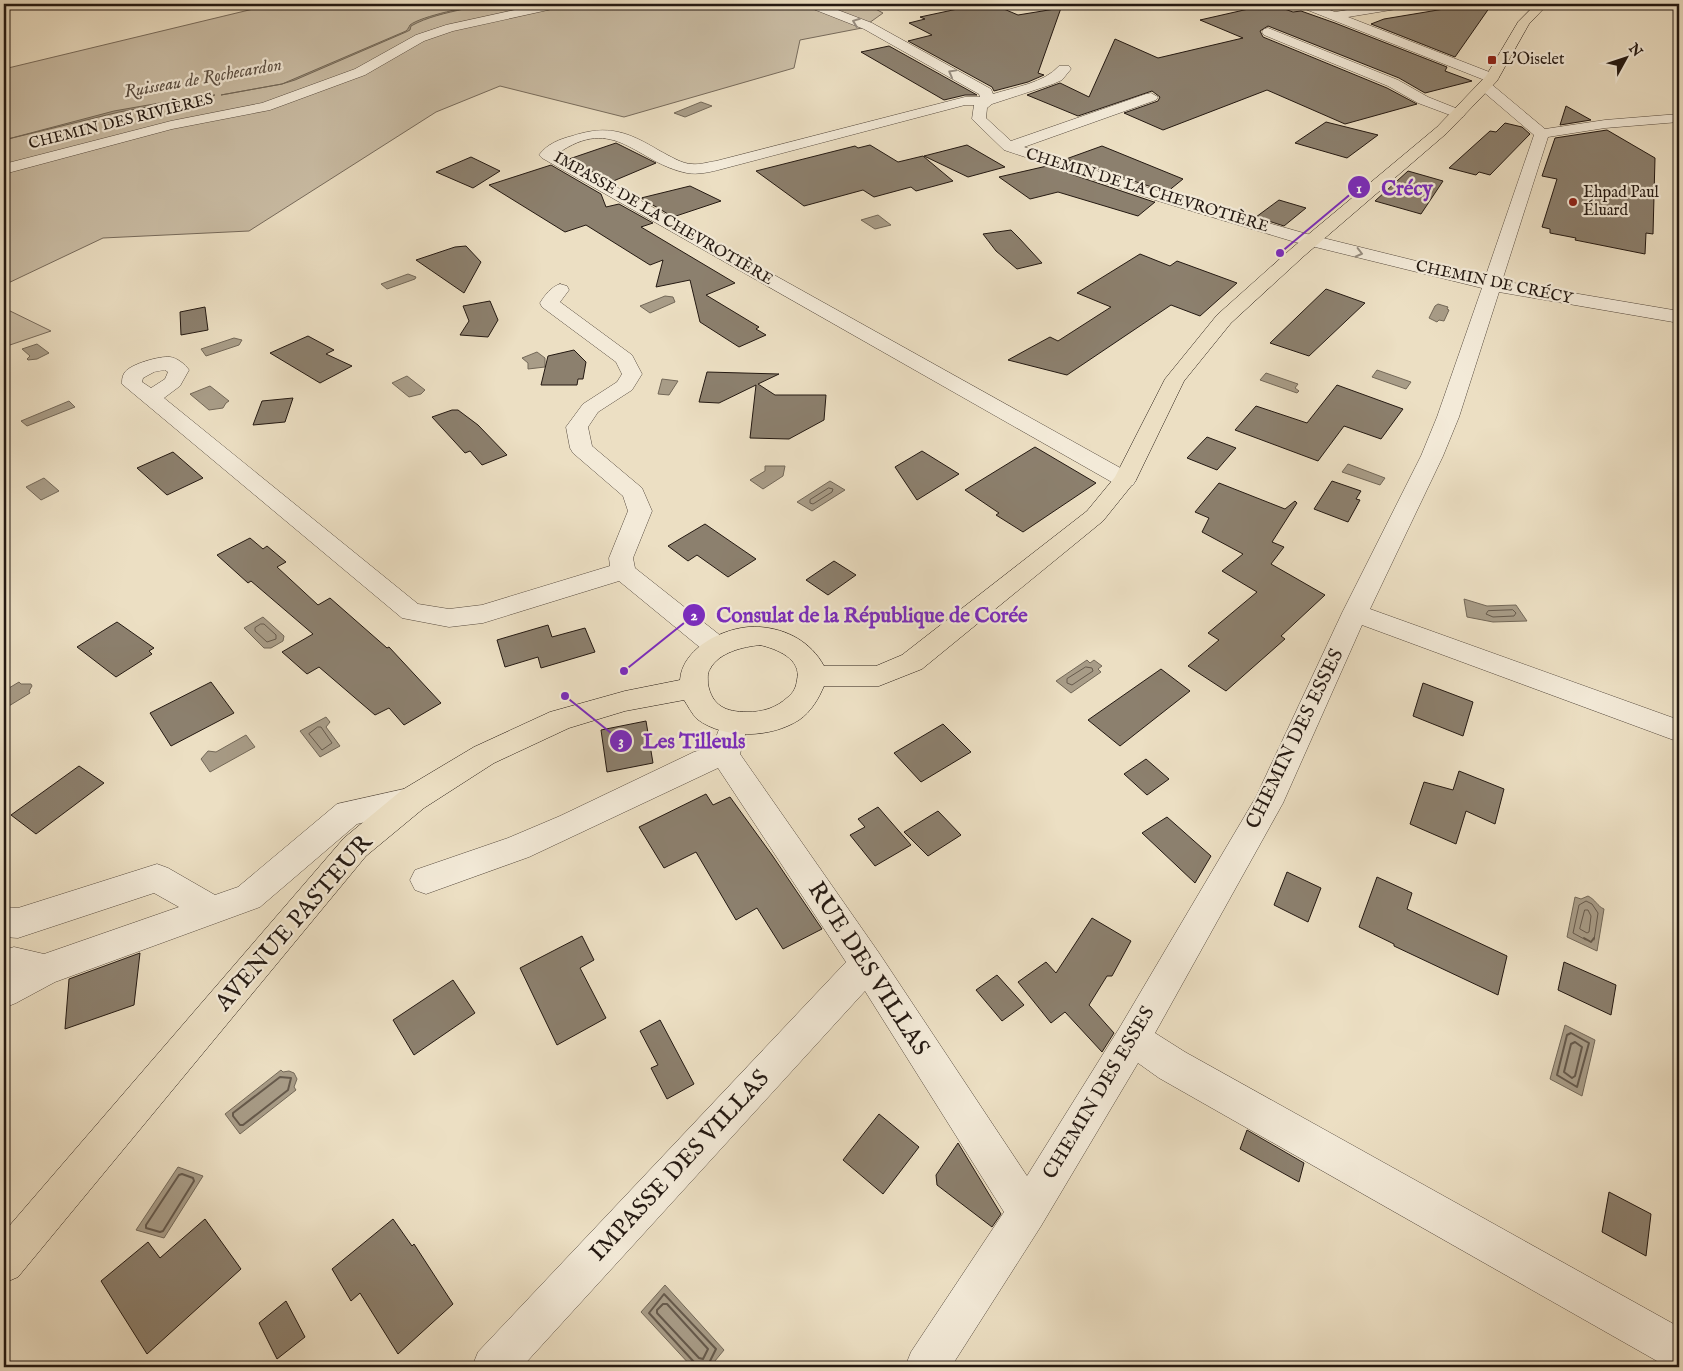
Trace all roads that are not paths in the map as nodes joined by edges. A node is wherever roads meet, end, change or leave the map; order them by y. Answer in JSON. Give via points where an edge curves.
{"nodes":[{"id":1,"x":557,"y":4,"type":"edge"},
{"id":2,"x":812,"y":4,"type":"edge"},
{"id":3,"x":1304,"y":4,"type":"edge"},
{"id":4,"x":1403,"y":4,"type":"edge"},
{"id":5,"x":1542,"y":4,"type":"edge"},
{"id":6,"x":1333,"y":16,"type":"junction"},
{"id":7,"x":1268,"y":32,"type":"dead end"},
{"id":8,"x":1064,"y":69,"type":"dead end"},
{"id":9,"x":1488,"y":82,"type":"junction"},
{"id":10,"x":1151,"y":97,"type":"dead end"},
{"id":11,"x":987,"y":101,"type":"junction"},
{"id":12,"x":1458,"y":114,"type":"junction"},
{"id":13,"x":1679,"y":118,"type":"edge"},
{"id":14,"x":1542,"y":134,"type":"junction"},
{"id":15,"x":1008,"y":147,"type":"junction"},
{"id":16,"x":4,"y":169,"type":"edge"},
{"id":17,"x":1311,"y":241,"type":"junction"},
{"id":18,"x":1491,"y":286,"type":"junction"},
{"id":19,"x":560,"y":290,"type":"dead end"},
{"id":20,"x":1679,"y":317,"type":"edge"},
{"id":21,"x":151,"y":398,"type":"dead end"},
{"id":22,"x":1125,"y":480,"type":"junction"},
{"id":23,"x":623,"y":571,"type":"junction"},
{"id":24,"x":1355,"y":613,"type":"junction"},
{"id":25,"x":717,"y":647,"type":"junction"},
{"id":26,"x":812,"y":675,"type":"junction"},
{"id":27,"x":693,"y":688,"type":"junction"},
{"id":28,"x":734,"y":723,"type":"junction"},
{"id":29,"x":1679,"y":731,"type":"edge"},
{"id":30,"x":726,"y":755,"type":"junction"},
{"id":31,"x":413,"y":799,"type":"junction"},
{"id":32,"x":426,"y":880,"type":"dead end"},
{"id":33,"x":214,"y":911,"type":"junction"},
{"id":34,"x":4,"y":922,"type":"edge"},
{"id":35,"x":867,"y":964,"type":"junction"},
{"id":36,"x":4,"y":967,"type":"edge"},
{"id":37,"x":44,"y":970,"type":"junction"},
{"id":38,"x":4,"y":992,"type":"edge"},
{"id":39,"x":1133,"y":1039,"type":"junction"},
{"id":40,"x":1026,"y":1212,"type":"junction"},
{"id":41,"x":4,"y":1263,"type":"edge"},
{"id":42,"x":1679,"y":1350,"type":"edge"},
{"id":43,"x":494,"y":1367,"type":"edge"},
{"id":44,"x":926,"y":1367,"type":"edge"}],
"edges":[{"from":1,"to":16,"type":"street","name":"CHEMIN DES RIVIÈRES","via":[[428,35],[360,72],[265,107],[171,124]]},
{"from":11,"to":2,"type":"street","one_way":true,"via":[[986,92],[868,26]]},
{"from":3,"to":6,"type":"street"},
{"from":4,"to":6,"type":"street"},
{"from":5,"to":9,"type":"main road","via":[[1524,22]]},
{"from":6,"to":9,"type":"street"},
{"from":7,"to":12,"type":"street"},
{"from":8,"to":11,"type":"street","via":[[1048,82]]},
{"from":9,"to":12,"type":"main road"},
{"from":9,"to":14,"type":"street"},
{"from":10,"to":15,"type":"street"},
{"from":11,"to":15,"type":"street","name":"CHEMIN DE LA CHEVROTIÈRE","via":[[980,107],[978,119]]},
{"from":11,"to":22,"type":"street","name":"IMPASSE DE LA CHEVROTIÈRE","via":[[965,101],[716,166],[691,169],[674,164],[622,136],[606,132],[580,137],[553,149],[548,155]]},
{"from":12,"to":17,"type":"main road"},
{"from":13,"to":14,"type":"street","via":[[1605,124]]},
{"from":14,"to":18,"type":"street","name":"CHEMIN DES ESSES"},
{"from":15,"to":17,"type":"street","name":"CHEMIN DE LA CHEVROTIÈRE"},
{"from":17,"to":18,"type":"street","name":"CHEMIN DE CRÉCY","one_way":true},
{"from":17,"to":22,"type":"main road","via":[[1224,319],[1199,348],[1175,379]]},
{"from":18,"to":20,"type":"street","name":"CHEMIN DE CRÉCY"},
{"from":18,"to":24,"type":"street","name":"CHEMIN DES ESSES","via":[[1432,456]]},
{"from":19,"to":23,"type":"street","via":[[549,303],[625,359],[632,374],[626,386],[590,408],[578,427],[581,448],[634,493],[640,511],[621,558]]},
{"from":21,"to":23,"type":"street","via":[[411,612],[448,618],[483,614]]},
{"from":22,"to":26,"type":"main road","via":[[1095,516],[912,662],[879,676]]},
{"from":23,"to":25,"type":"street"},
{"from":24,"to":29,"type":"street"},
{"from":24,"to":39,"type":"street","name":"CHEMIN DES ESSES","via":[[1268,802]]},
{"from":25,"to":26,"type":"main road","via":[[747,636],[779,640],[793,646],[805,657]]},
{"from":25,"to":27,"type":"main road","via":[[700,660],[694,673]]},
{"from":26,"to":28,"type":"main road","via":[[810,690],[796,710],[778,719],[756,724]]},
{"from":27,"to":28,"type":"main road","via":[[700,704],[714,715]]},
{"from":27,"to":31,"type":"main road","name":"AVENUE PASTEUR","via":[[560,720],[484,755]]},
{"from":28,"to":30,"type":"street"},
{"from":30,"to":32,"type":"street","via":[[704,760],[526,844]]},
{"from":30,"to":35,"type":"street","name":"RUE DES VILLAS"},
{"from":31,"to":33,"type":"street","via":[[348,813],[249,898]]},
{"from":31,"to":41,"type":"main road","name":"AVENUE PASTEUR","via":[[355,847]]},
{"from":33,"to":34,"type":"street","via":[[157,878],[18,923]]},
{"from":33,"to":37,"type":"street"},
{"from":35,"to":40,"type":"street","name":"RUE DES VILLAS"},
{"from":35,"to":43,"type":"street","name":"IMPASSE DES VILLAS"},
{"from":36,"to":37,"type":"street","via":[[14,962]]},
{"from":37,"to":38,"type":"street"},
{"from":39,"to":40,"type":"street","name":"CHEMIN DES ESSES"},
{"from":39,"to":42,"type":"street","via":[[1181,1070]]},
{"from":40,"to":44,"type":"street","name":"CHEMIN DES ESSES"}]}
